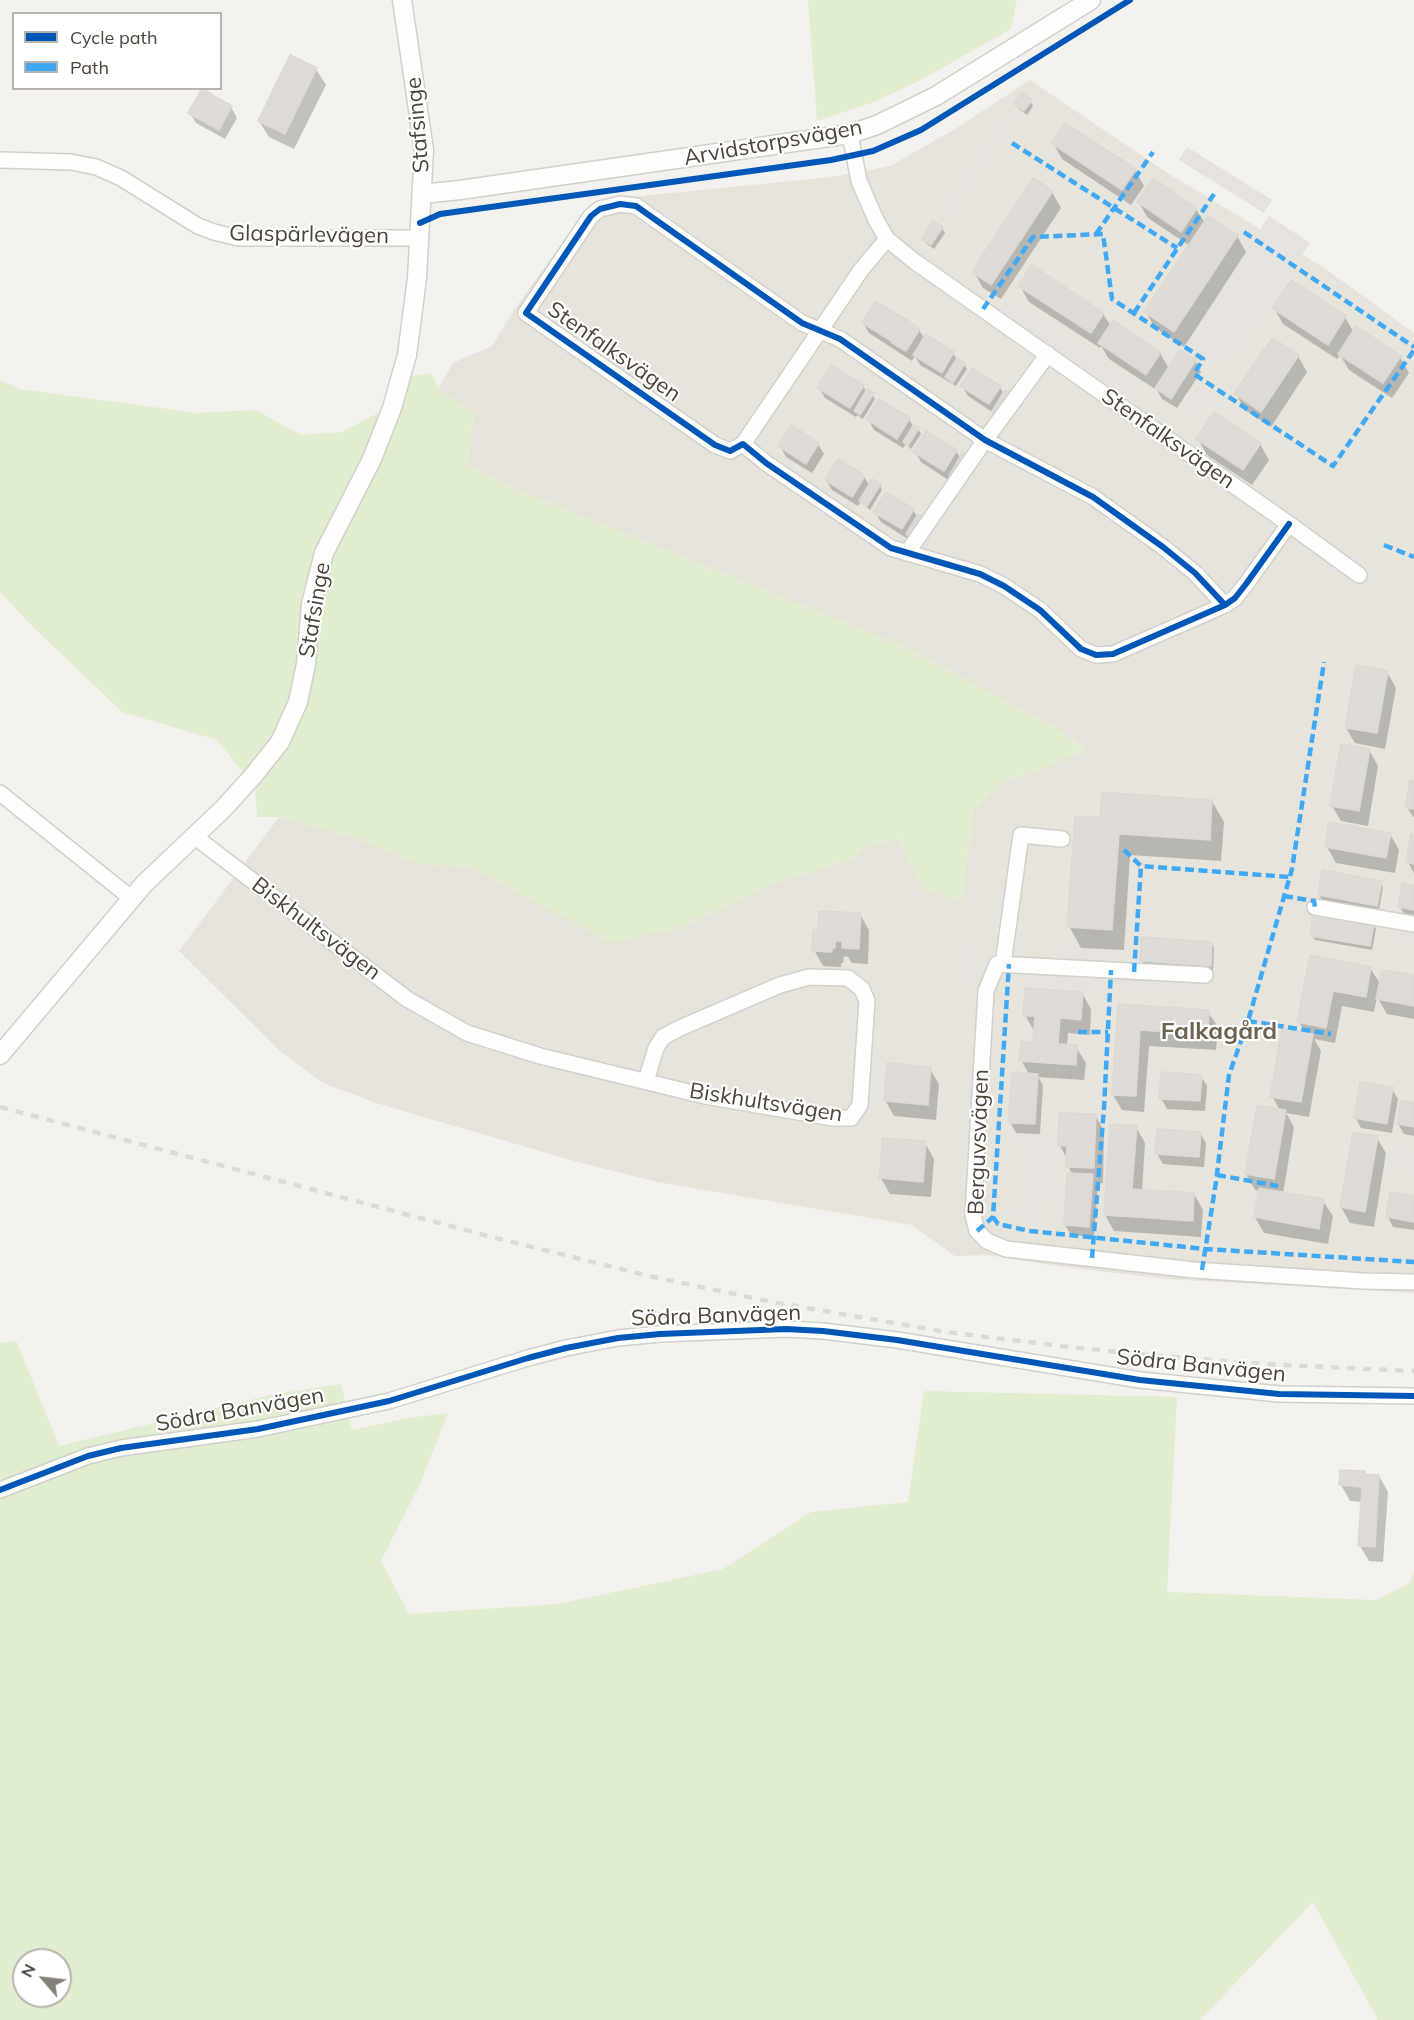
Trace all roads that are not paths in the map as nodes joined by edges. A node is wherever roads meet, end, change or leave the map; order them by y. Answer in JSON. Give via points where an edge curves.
{"nodes":[{"id":1,"x":402,"y":0,"type":"edge"},
{"id":2,"x":1091,"y":0,"type":"edge"},
{"id":3,"x":850,"y":134,"type":"junction"},
{"id":4,"x":0,"y":160,"type":"edge"},
{"id":5,"x":422,"y":194,"type":"junction"},
{"id":6,"x":419,"y":238,"type":"junction"},
{"id":7,"x":886,"y":239,"type":"junction"},
{"id":8,"x":821,"y":329,"type":"junction"},
{"id":9,"x":1048,"y":354,"type":"junction"},
{"id":10,"x":985,"y":440,"type":"junction"},
{"id":11,"x":743,"y":444,"type":"junction"},
{"id":12,"x":1289,"y":524,"type":"junction"},
{"id":13,"x":907,"y":553,"type":"junction"},
{"id":14,"x":1359,"y":575,"type":"dead end"},
{"id":15,"x":1225,"y":605,"type":"junction"},
{"id":16,"x":0,"y":793,"type":"edge"},
{"id":17,"x":194,"y":836,"type":"junction"},
{"id":18,"x":1062,"y":839,"type":"dead end"},
{"id":19,"x":131,"y":898,"type":"junction"},
{"id":20,"x":1315,"y":907,"type":"dead end"},
{"id":21,"x":1414,"y":924,"type":"edge"},
{"id":22,"x":1003,"y":964,"type":"junction"},
{"id":23,"x":1205,"y":975,"type":"dead end"},
{"id":24,"x":0,"y":1055,"type":"edge"},
{"id":25,"x":646,"y":1081,"type":"junction"},
{"id":26,"x":1414,"y":1282,"type":"edge"},
{"id":27,"x":1414,"y":1396,"type":"edge"},
{"id":28,"x":0,"y":1490,"type":"edge"}],
"edges":[{"from":1,"to":5,"type":"street","name":"Stafsinge","via":[[424,150]]},
{"from":2,"to":3,"type":"street","name":"Arvidstorpsvägen","via":[[936,96]]},
{"from":3,"to":5,"type":"street","name":"Arvidstorpsvägen"},
{"from":3,"to":7,"type":"street","name":"Stenfalksvägen","via":[[859,181]]},
{"from":4,"to":6,"type":"street","name":"Glaspärlevägen","via":[[71,162],[96,167],[198,226],[239,237]]},
{"from":5,"to":6,"type":"street","name":"Stafsinge"},
{"from":6,"to":17,"type":"street","name":"Stafsinge","via":[[407,356],[372,459],[324,553],[311,604],[298,702],[280,742],[223,809]]},
{"from":7,"to":8,"type":"street"},
{"from":7,"to":9,"type":"street","name":"Stenfalksvägen"},
{"from":8,"to":10,"type":"street","name":"Stenfalksvägen"},
{"from":8,"to":11,"type":"street"},
{"from":8,"to":11,"type":"street","name":"Stenfalksvägen","via":[[802,323],[636,206],[620,204],[600,209],[561,258],[526,313],[715,445],[730,451]]},
{"from":9,"to":10,"type":"street"},
{"from":9,"to":12,"type":"street","name":"Stenfalksvägen"},
{"from":10,"to":13,"type":"street"},
{"from":10,"to":15,"type":"street","name":"Stenfalksvägen","via":[[1093,497],[1195,573]]},
{"from":11,"to":13,"type":"street","via":[[891,548]]},
{"from":12,"to":14,"type":"street","name":"Stenfalksvägen"},
{"from":12,"to":15,"type":"street","via":[[1235,598]]},
{"from":13,"to":15,"type":"street","via":[[980,574],[1004,586],[1040,610],[1081,649],[1096,655],[1113,654]]},
{"from":16,"to":19,"type":"street"},
{"from":17,"to":19,"type":"street","name":"Stafsinge"},
{"from":17,"to":25,"type":"street","name":"Biskhultsvägen","via":[[407,999],[439,1018],[500,1045]]},
{"from":18,"to":22,"type":"street","via":[[1021,835]]},
{"from":19,"to":24,"type":"street","name":"Stafsinge"},
{"from":20,"to":21,"type":"street"},
{"from":22,"to":23,"type":"street"},
{"from":22,"to":26,"type":"street","name":"Berguvsvägen","via":[[997,964],[986,991],[975,1170],[973,1215],[977,1231],[987,1241],[1006,1249],[1194,1270]]},
{"from":25,"to":25,"type":"street","name":"Biskhultsvägen","via":[[705,1096],[851,1118],[860,1106],[867,1001],[862,989],[848,978],[809,977],[780,986],[663,1037]]},
{"from":27,"to":28,"type":"street","name":"Södra Banvägen","via":[[1279,1394],[1150,1381],[823,1330],[660,1334],[566,1348],[389,1401],[302,1420],[121,1448],[88,1456]]}]}
